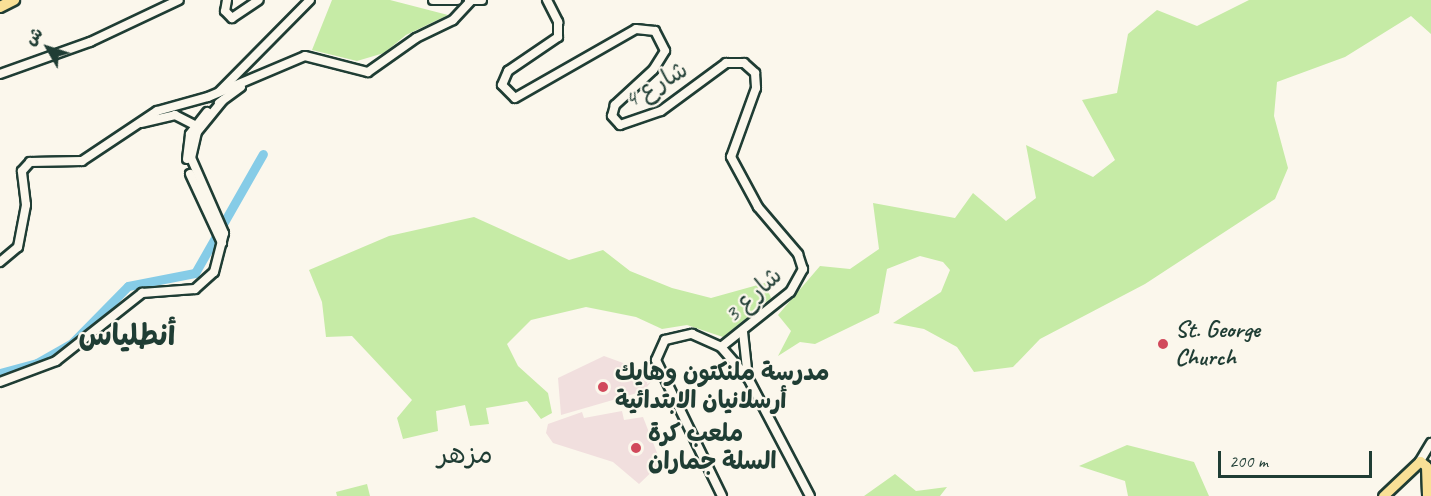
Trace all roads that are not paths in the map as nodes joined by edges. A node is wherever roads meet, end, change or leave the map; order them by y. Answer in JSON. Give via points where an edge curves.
{"nodes":[{"id":1,"x":14,"y":0,"type":"edge"},
{"id":2,"x":179,"y":0,"type":"edge"},
{"id":3,"x":227,"y":0,"type":"edge"},
{"id":4,"x":259,"y":0,"type":"edge"},
{"id":5,"x":310,"y":0,"type":"edge"},
{"id":6,"x":433,"y":0,"type":"edge"},
{"id":7,"x":457,"y":0,"type":"edge"},
{"id":8,"x":471,"y":0,"type":"edge"},
{"id":9,"x":482,"y":0,"type":"edge"},
{"id":10,"x":549,"y":3,"type":"edge"},
{"id":11,"x":0,"y":7,"type":"edge"},
{"id":12,"x":0,"y":74,"type":"edge"},
{"id":13,"x":220,"y":97,"type":"junction"},
{"id":14,"x":136,"y":122,"type":"junction"},
{"id":15,"x":195,"y":125,"type":"junction"},
{"id":16,"x":742,"y":178,"type":"joint"},
{"id":17,"x":218,"y":225,"type":"junction"},
{"id":18,"x":0,"y":262,"type":"edge"},
{"id":19,"x":743,"y":332,"type":"junction"},
{"id":20,"x":722,"y":347,"type":"junction"},
{"id":21,"x":748,"y":378,"type":"junction"},
{"id":22,"x":0,"y":382,"type":"edge"},
{"id":23,"x":1431,"y":443,"type":"edge"},
{"id":24,"x":1420,"y":461,"type":"junction"},
{"id":25,"x":722,"y":496,"type":"edge"},
{"id":26,"x":810,"y":496,"type":"edge"},
{"id":27,"x":1383,"y":496,"type":"edge"},
{"id":28,"x":1427,"y":496,"type":"edge"}],
"edges":[{"from":1,"to":11,"type":"highway"},
{"from":2,"to":12,"type":"street","via":[[90,42]]},
{"from":3,"to":4,"type":"street","via":[[225,11],[232,18]]},
{"from":5,"to":13,"type":"street"},
{"from":6,"to":7,"type":"street"},
{"from":8,"to":9,"type":"street"},
{"from":8,"to":13,"type":"street","via":[[465,10],[368,72],[355,73],[311,55],[254,78]]},
{"from":10,"to":16,"type":"street","name":"شارع 4","via":[[558,22],[555,42],[508,71],[502,85],[510,96],[525,97],[586,53],[636,29],[655,31],[665,51],[653,70],[615,105],[612,116],[620,125],[661,111],[726,63],[751,67],[756,88],[730,148]]},
{"from":13,"to":14,"type":"street"},
{"from":13,"to":15,"type":"street"},
{"from":13,"to":17,"type":"street","via":[[197,132],[191,158]]},
{"from":14,"to":15,"type":"street","via":[[175,115]]},
{"from":14,"to":18,"type":"street","via":[[82,161],[27,165],[18,247]]},
{"from":15,"to":17,"type":"street","via":[[187,164]]},
{"from":16,"to":19,"type":"street","name":"شارع 3","via":[[765,216],[798,254],[803,269],[795,286]]},
{"from":17,"to":22,"type":"street","via":[[219,263],[200,286],[142,293],[57,361]]},
{"from":19,"to":20,"type":"street","name":"شارع 3"},
{"from":19,"to":21,"type":"street"},
{"from":20,"to":21,"type":"street"},
{"from":20,"to":25,"type":"street","via":[[684,334],[665,340],[656,360]]},
{"from":21,"to":26,"type":"street"},
{"from":23,"to":24,"type":"street"},
{"from":24,"to":27,"type":"main road"},
{"from":24,"to":28,"type":"main road","via":[[1426,466]]}]}
